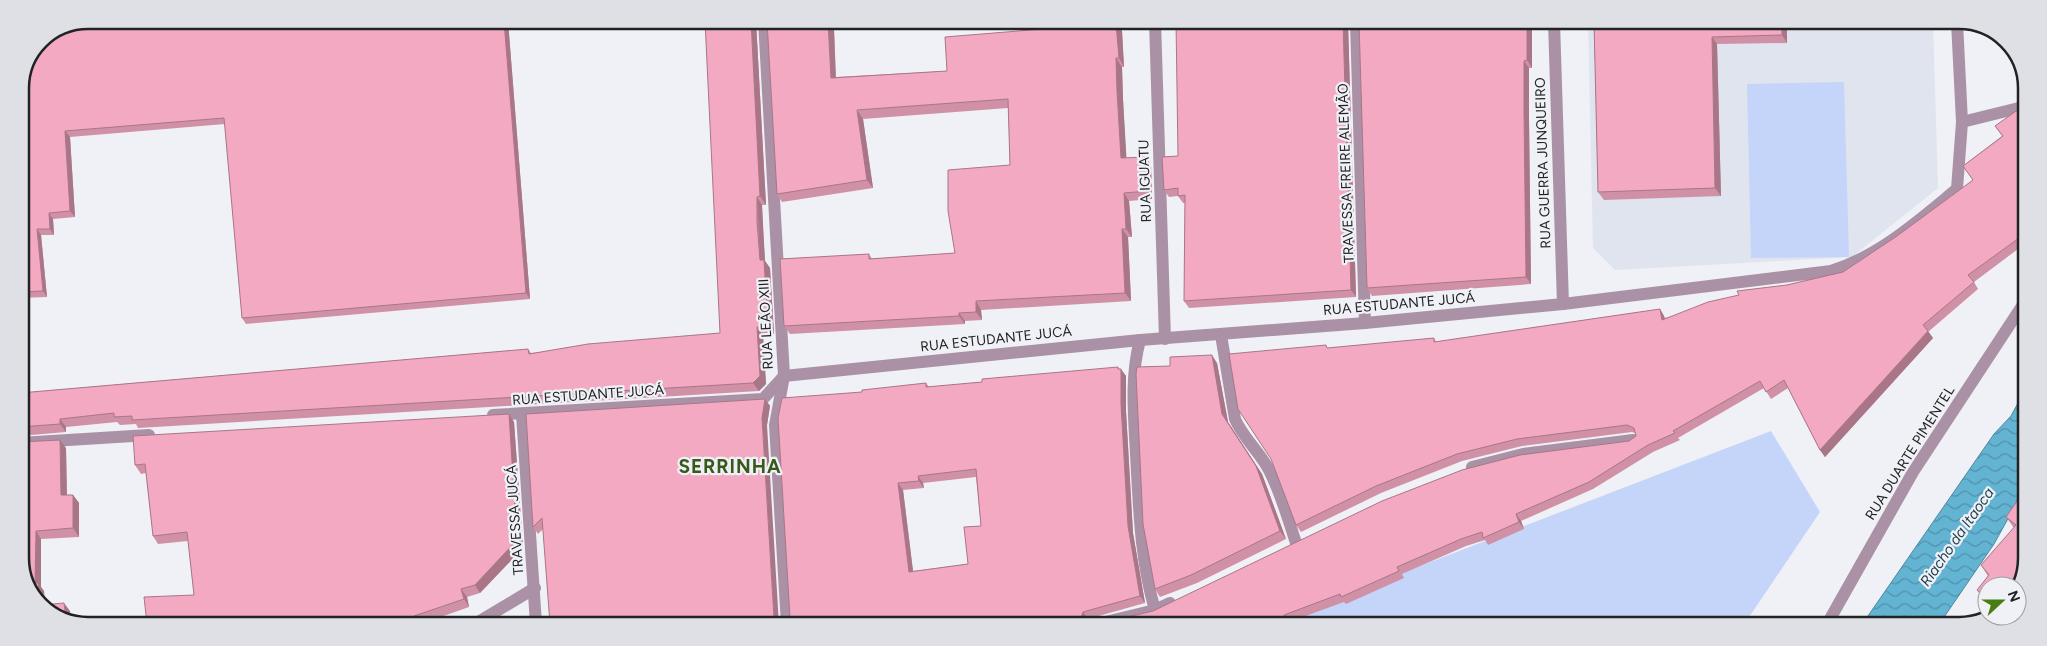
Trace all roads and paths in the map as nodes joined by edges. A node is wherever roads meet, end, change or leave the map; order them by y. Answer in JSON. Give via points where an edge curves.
{"nodes":[{"id":1,"x":764,"y":29,"type":"edge"},
{"id":2,"x":1155,"y":29,"type":"edge"},
{"id":3,"x":1356,"y":29,"type":"edge"},
{"id":4,"x":1554,"y":29,"type":"edge"},
{"id":5,"x":1957,"y":29,"type":"edge"},
{"id":6,"x":2018,"y":108,"type":"edge"},
{"id":7,"x":1962,"y":122,"type":"junction"},
{"id":8,"x":1563,"y":304,"type":"junction"},
{"id":9,"x":2018,"y":312,"type":"edge"},
{"id":10,"x":1365,"y":323,"type":"junction"},
{"id":11,"x":1221,"y":335,"type":"junction"},
{"id":12,"x":1165,"y":339,"type":"junction"},
{"id":13,"x":1140,"y":340,"type":"junction"},
{"id":14,"x":784,"y":376,"type":"junction"},
{"id":15,"x":522,"y":414,"type":"junction"},
{"id":16,"x":483,"y":416,"type":"edge"},
{"id":17,"x":158,"y":435,"type":"edge"},
{"id":18,"x":1633,"y":440,"type":"edge"},
{"id":19,"x":29,"y":442,"type":"edge"},
{"id":20,"x":1456,"y":473,"type":"edge"},
{"id":21,"x":1296,"y":543,"type":"edge"},
{"id":22,"x":535,"y":588,"type":"junction"},
{"id":23,"x":1180,"y":599,"type":"edge"},
{"id":24,"x":1155,"y":610,"type":"junction"},
{"id":25,"x":487,"y":617,"type":"edge"},
{"id":26,"x":536,"y":617,"type":"edge"},
{"id":27,"x":787,"y":617,"type":"edge"},
{"id":28,"x":1126,"y":617,"type":"edge"},
{"id":29,"x":1831,"y":617,"type":"edge"}],
"edges":[{"from":1,"to":14,"type":"street","name":"RUA LEÃO XIII"},
{"from":2,"to":12,"type":"street","name":"RUA IGUATU"},
{"from":3,"to":10,"type":"street","name":"TRAVESSA FREIRE ALEMÃO"},
{"from":4,"to":8,"type":"street","name":"RUA GUERRA JUNQUEIRO"},
{"from":5,"to":7,"type":"street"},
{"from":6,"to":7,"type":"street"},
{"from":7,"to":8,"type":"street","name":"RUA ESTUDANTE JUCÁ","via":[[1957,189],[1878,250],[1853,264],[1831,272]]},
{"from":8,"to":10,"type":"street","name":"RUA ESTUDANTE JUCÁ"},
{"from":9,"to":29,"type":"street","name":"RUA DUARTE PIMENTEL","via":[[1913,472]]},
{"from":10,"to":11,"type":"street","name":"RUA ESTUDANTE JUCÁ"},
{"from":11,"to":12,"type":"street","name":"RUA ESTUDANTE JUCÁ"},
{"from":11,"to":21,"type":"street","via":[[1235,419],[1269,469]]},
{"from":12,"to":13,"type":"street","name":"RUA ESTUDANTE JUCÁ"},
{"from":13,"to":14,"type":"street","name":"RUA ESTUDANTE JUCÁ"},
{"from":13,"to":24,"type":"street","via":[[1134,360],[1133,387],[1139,505],[1147,581]]},
{"from":14,"to":15,"type":"street","name":"RUA ESTUDANTE JUCÁ","via":[[764,399]]},
{"from":14,"to":27,"type":"street","name":"RUA LEÃO XIII","via":[[775,425]]},
{"from":15,"to":16,"type":"street","name":"RUA ESTUDANTE JUCÁ"},
{"from":15,"to":22,"type":"street","name":"TRAVESSA JUCÁ"},
{"from":17,"to":19,"type":"street"},
{"from":18,"to":20,"type":"street","via":[[1523,454]]},
{"from":22,"to":25,"type":"street"},
{"from":22,"to":26,"type":"street","name":"TRAVESSA JUCÁ"},
{"from":23,"to":24,"type":"street"},
{"from":24,"to":28,"type":"street"}]}
